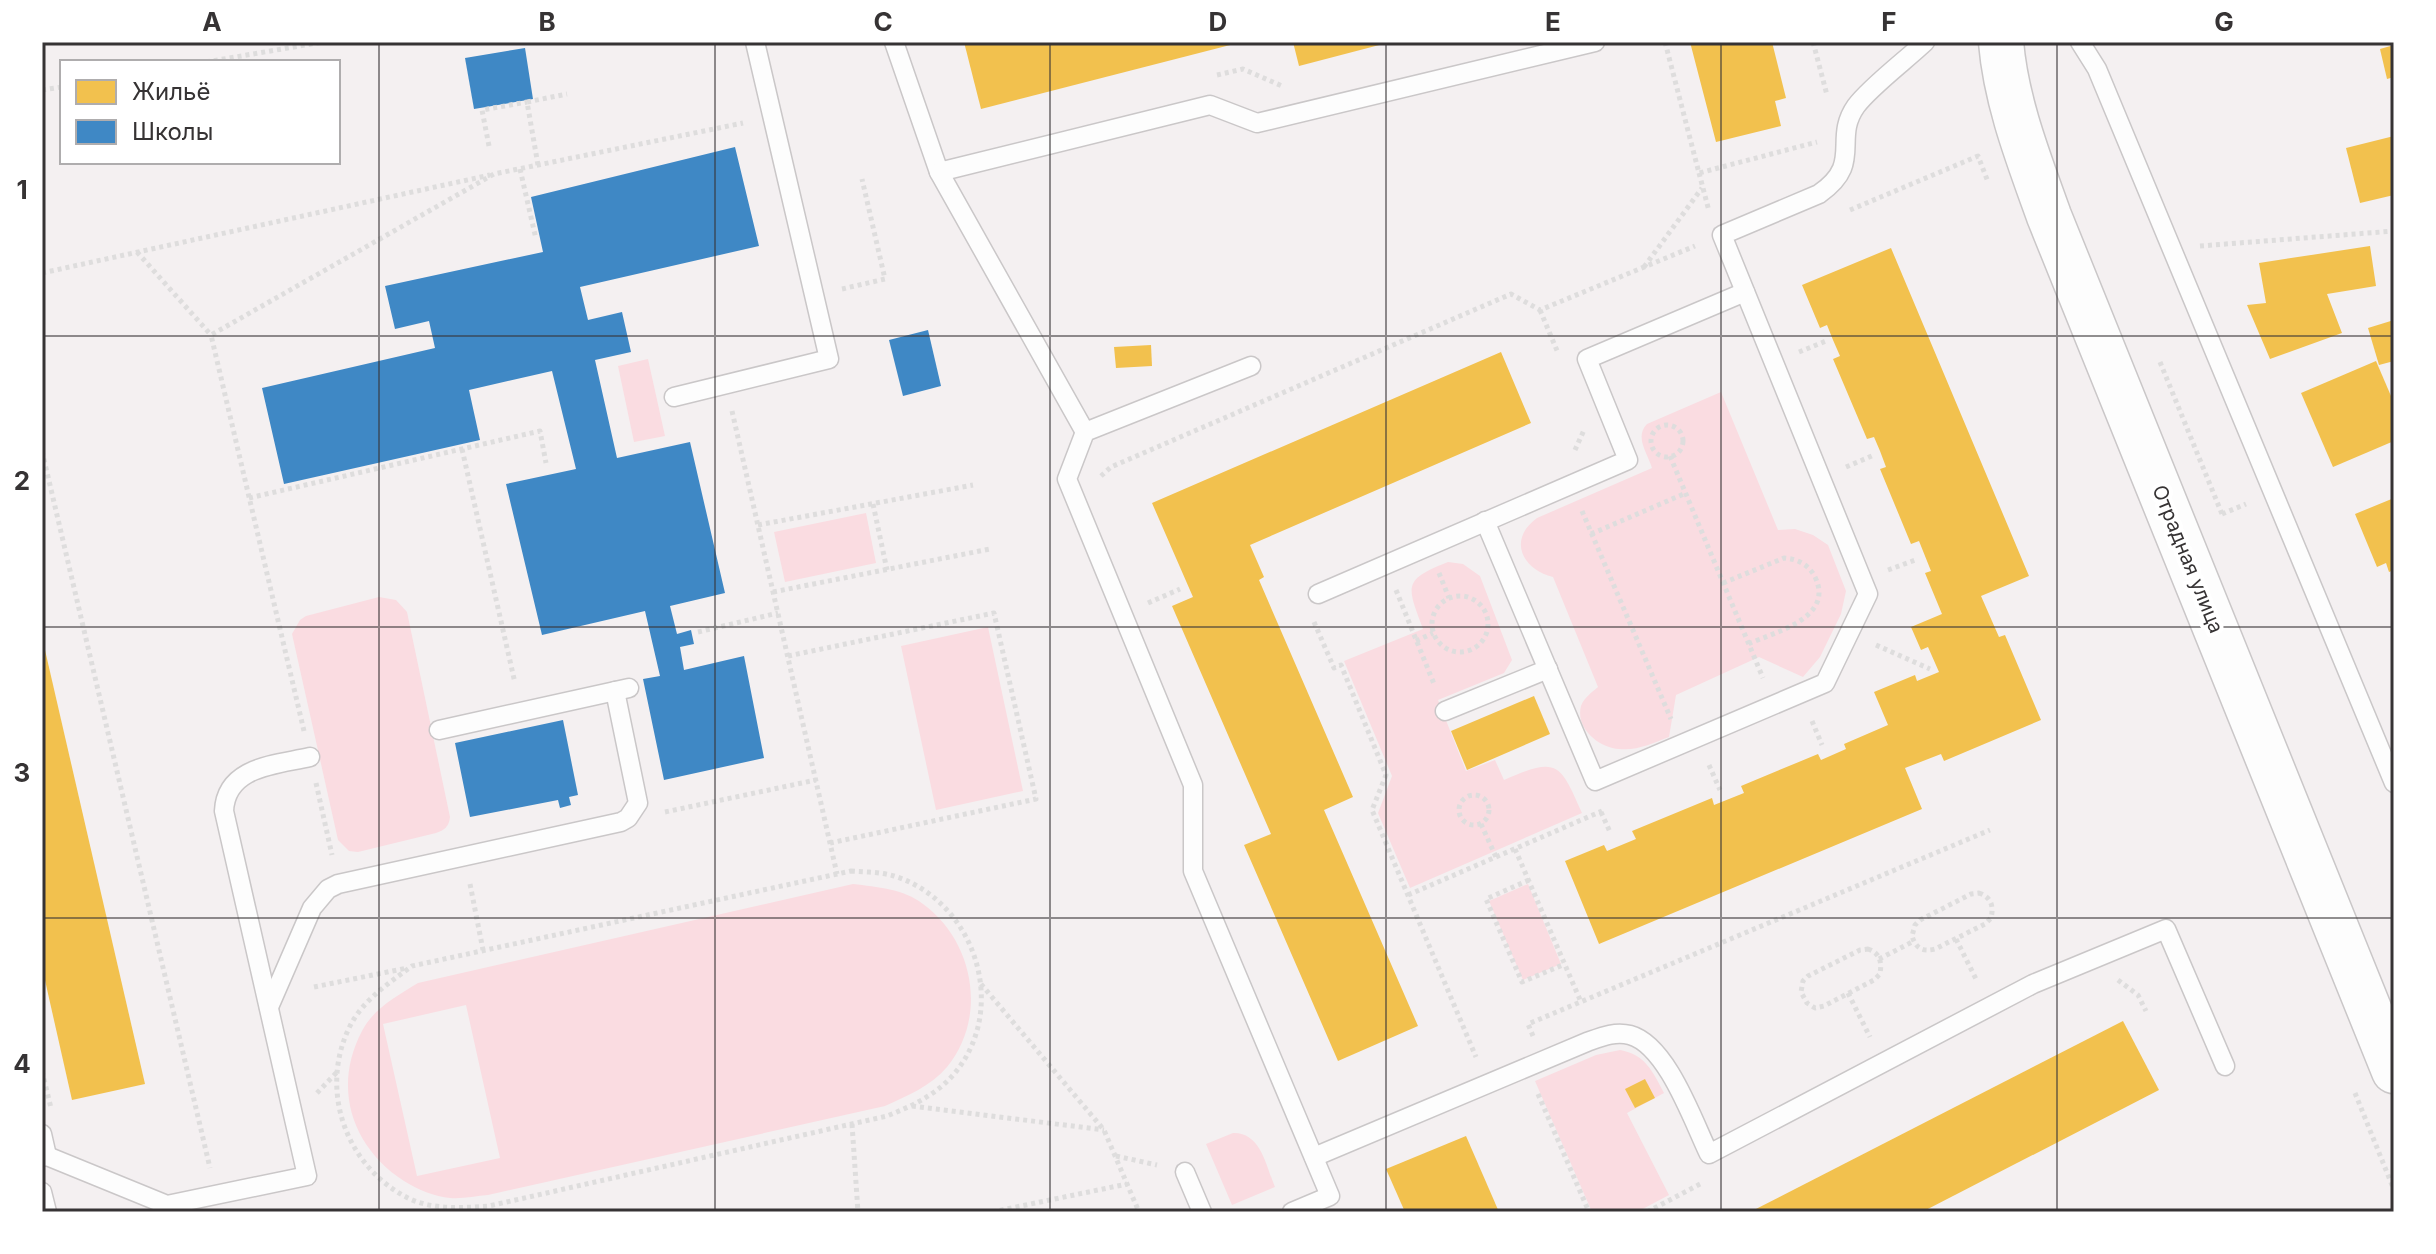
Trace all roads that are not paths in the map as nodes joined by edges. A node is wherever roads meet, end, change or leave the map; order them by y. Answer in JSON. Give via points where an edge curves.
{"nodes":[{"id":1,"x":755,"y":42,"type":"edge"},
{"id":2,"x":894,"y":42,"type":"edge"},
{"id":3,"x":1595,"y":42,"type":"edge"},
{"id":4,"x":1925,"y":42,"type":"edge"},
{"id":5,"x":2001,"y":42,"type":"edge"},
{"id":6,"x":2080,"y":42,"type":"edge"},
{"id":7,"x":939,"y":172,"type":"junction"},
{"id":8,"x":1745,"y":292,"type":"junction"},
{"id":9,"x":1251,"y":366,"type":"dead end"},
{"id":10,"x":674,"y":397,"type":"dead end"},
{"id":11,"x":1085,"y":432,"type":"junction"},
{"id":12,"x":1485,"y":521,"type":"junction"},
{"id":13,"x":1318,"y":594,"type":"dead end"},
{"id":14,"x":1548,"y":669,"type":"junction"},
{"id":15,"x":1445,"y":711,"type":"road end"},
{"id":16,"x":439,"y":730,"type":"dead end"},
{"id":17,"x":310,"y":757,"type":"road end"},
{"id":18,"x":2394,"y":783,"type":"edge"},
{"id":19,"x":269,"y":1007,"type":"junction"},
{"id":20,"x":2225,"y":1066,"type":"dead end"},
{"id":21,"x":2394,"y":1071,"type":"edge"},
{"id":22,"x":42,"y":1134,"type":"edge"},
{"id":23,"x":45,"y":1157,"type":"edge"},
{"id":24,"x":1314,"y":1157,"type":"junction"},
{"id":25,"x":1185,"y":1172,"type":"road end"},
{"id":26,"x":42,"y":1192,"type":"edge"},
{"id":27,"x":1334,"y":1204,"type":"edge"},
{"id":28,"x":47,"y":1212,"type":"edge"},
{"id":29,"x":1202,"y":1212,"type":"edge"},
{"id":30,"x":1292,"y":1212,"type":"edge"}],
"edges":[{"from":1,"to":10,"type":"lane","via":[[829,359]]},
{"from":2,"to":7,"type":"lane"},
{"from":3,"to":7,"type":"lane","via":[[1257,123],[1210,105]]},
{"from":4,"to":8,"type":"lane","via":[[1857,106],[1846,125],[1845,166],[1832,185],[1722,235]]},
{"from":5,"to":21,"type":"street","name":"Отрадная улица","via":[[2020,133],[2049,216]]},
{"from":6,"to":18,"type":"lane","via":[[2097,69]]},
{"from":7,"to":11,"type":"lane"},
{"from":8,"to":12,"type":"lane","via":[[1587,359],[1628,460]]},
{"from":8,"to":14,"type":"lane","via":[[1868,594],[1825,683],[1595,781]]},
{"from":9,"to":11,"type":"lane"},
{"from":11,"to":24,"type":"lane","via":[[1067,479],[1193,785],[1193,871]]},
{"from":12,"to":13,"type":"lane"},
{"from":12,"to":14,"type":"lane"},
{"from":14,"to":15,"type":"lane"},
{"from":16,"to":19,"type":"lane","via":[[622,690],[638,803],[621,822],[328,889],[312,908]]},
{"from":17,"to":19,"type":"lane","via":[[249,772],[239,777],[225,799]]},
{"from":19,"to":23,"type":"lane","via":[[307,1176],[167,1205]]},
{"from":20,"to":24,"type":"lane","via":[[2166,929],[2033,984],[1709,1154],[1664,1064],[1641,1039],[1610,1034]]},
{"from":22,"to":23,"type":"lane"},
{"from":24,"to":27,"type":"lane"},
{"from":25,"to":29,"type":"lane"},
{"from":26,"to":28,"type":"lane"},
{"from":27,"to":30,"type":"lane"}]}
